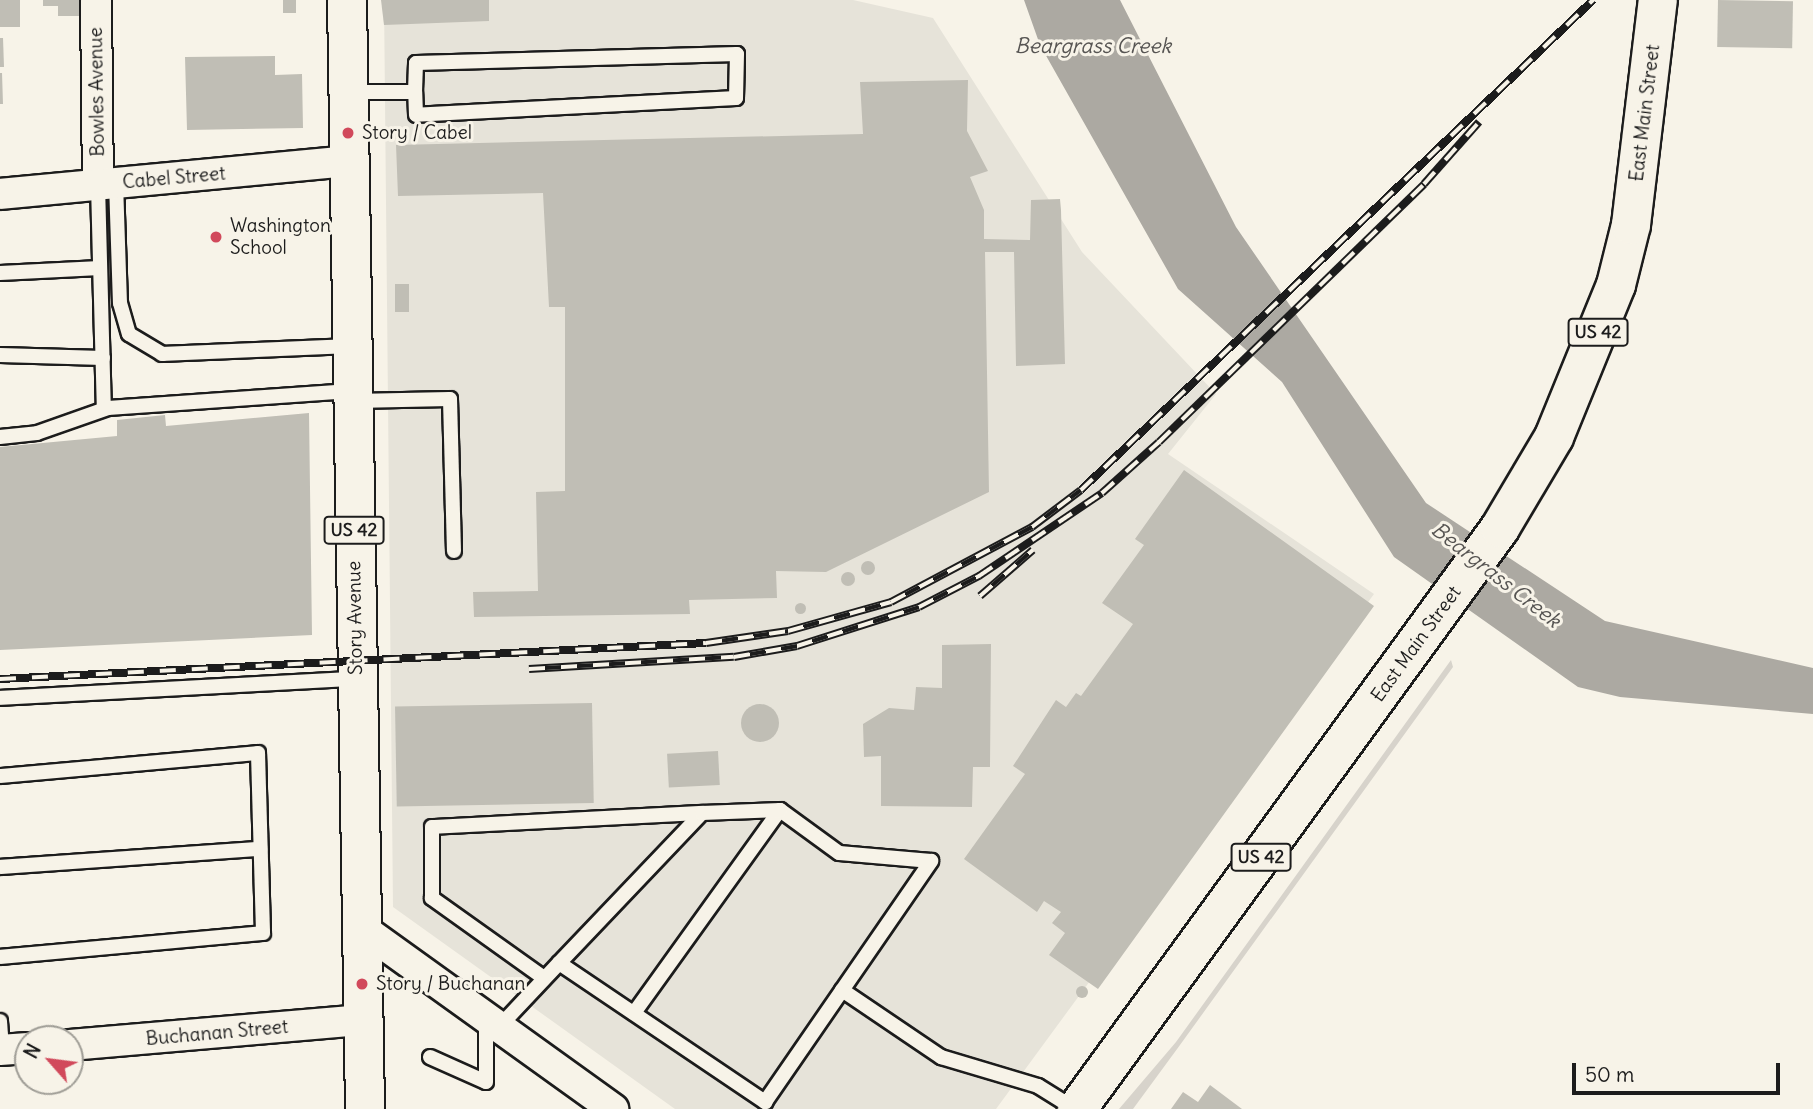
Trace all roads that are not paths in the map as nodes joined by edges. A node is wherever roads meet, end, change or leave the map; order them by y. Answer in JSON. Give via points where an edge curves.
{"nodes":[{"id":1,"x":96,"y":0,"type":"edge"},
{"id":2,"x":347,"y":0,"type":"edge"},
{"id":3,"x":1658,"y":0,"type":"edge"},
{"id":4,"x":348,"y":92,"type":"junction"},
{"id":5,"x":415,"y":92,"type":"junction"},
{"id":6,"x":348,"y":161,"type":"junction"},
{"id":7,"x":107,"y":184,"type":"junction"},
{"id":8,"x":0,"y":194,"type":"edge"},
{"id":9,"x":100,"y":268,"type":"junction"},
{"id":10,"x":0,"y":274,"type":"edge"},
{"id":11,"x":351,"y":346,"type":"junction"},
{"id":12,"x":0,"y":355,"type":"edge"},
{"id":13,"x":103,"y":358,"type":"junction"},
{"id":14,"x":352,"y":396,"type":"junction"},
{"id":15,"x":104,"y":409,"type":"junction"},
{"id":16,"x":0,"y":437,"type":"edge"},
{"id":17,"x":454,"y":551,"type":"dead end"},
{"id":18,"x":356,"y":679,"type":"junction"},
{"id":19,"x":0,"y":698,"type":"edge"},
{"id":20,"x":0,"y":776,"type":"edge"},
{"id":21,"x":780,"y":810,"type":"junction"},
{"id":22,"x":702,"y":813,"type":"junction"},
{"id":23,"x":260,"y":849,"type":"junction"},
{"id":24,"x":0,"y":867,"type":"edge"},
{"id":25,"x":360,"y":927,"type":"junction"},
{"id":26,"x":0,"y":957,"type":"edge"},
{"id":27,"x":559,"y":962,"type":"junction"},
{"id":28,"x":544,"y":978,"type":"junction"},
{"id":29,"x":842,"y":990,"type":"junction"},
{"id":30,"x":634,"y":1013,"type":"junction"},
{"id":31,"x":363,"y":1020,"type":"junction"},
{"id":32,"x":0,"y":1021,"type":"edge"},
{"id":33,"x":492,"y":1022,"type":"junction"},
{"id":34,"x":84,"y":1044,"type":"edge"},
{"id":35,"x":10,"y":1050,"type":"edge"},
{"id":36,"x":430,"y":1057,"type":"dead end"},
{"id":37,"x":365,"y":1109,"type":"edge"},
{"id":38,"x":613,"y":1109,"type":"edge"},
{"id":39,"x":1076,"y":1109,"type":"edge"}],
"edges":[{"from":1,"to":7,"type":"street","name":"Bowles Avenue"},
{"from":2,"to":4,"type":"main road","name":"Story Avenue","number":"US 42"},
{"from":3,"to":39,"type":"main road","name":"East Main Street","number":"US 42","via":[[1631,225],[1616,285],[1554,437],[1500,528]]},
{"from":4,"to":5,"type":"lane"},
{"from":4,"to":6,"type":"main road","name":"Story Avenue","number":"US 42"},
{"from":5,"to":5,"type":"lane","via":[[416,63],[737,54],[736,98],[416,114]]},
{"from":6,"to":7,"type":"street","name":"Cabel Street"},
{"from":6,"to":11,"type":"main road","name":"Story Avenue","number":"US 42"},
{"from":7,"to":8,"type":"street","name":"Cabel Street"},
{"from":7,"to":9,"type":"lane"},
{"from":7,"to":11,"type":"lane","via":[[120,303],[129,334],[162,354]]},
{"from":9,"to":10,"type":"lane"},
{"from":9,"to":13,"type":"lane"},
{"from":11,"to":14,"type":"main road","name":"Story Avenue","number":"US 42"},
{"from":12,"to":13,"type":"lane"},
{"from":13,"to":15,"type":"lane"},
{"from":14,"to":15,"type":"lane"},
{"from":14,"to":17,"type":"lane","via":[[450,399]]},
{"from":14,"to":18,"type":"main road","name":"Story Avenue","number":"US 42"},
{"from":15,"to":16,"type":"lane","via":[[37,433]]},
{"from":18,"to":19,"type":"lane"},
{"from":18,"to":25,"type":"main road","name":"Story Avenue","number":"US 42"},
{"from":20,"to":23,"type":"lane","via":[[258,753]]},
{"from":21,"to":22,"type":"lane"},
{"from":21,"to":29,"type":"lane","via":[[839,853],[931,861]]},
{"from":21,"to":30,"type":"lane"},
{"from":22,"to":27,"type":"lane"},
{"from":22,"to":28,"type":"lane","via":[[432,827],[432,898]]},
{"from":23,"to":24,"type":"lane"},
{"from":23,"to":26,"type":"lane","via":[[263,933]]},
{"from":25,"to":31,"type":"main road","name":"Story Avenue","number":"US 42"},
{"from":25,"to":33,"type":"street"},
{"from":27,"to":28,"type":"lane"},
{"from":27,"to":30,"type":"lane"},
{"from":28,"to":33,"type":"lane"},
{"from":29,"to":30,"type":"lane","via":[[765,1102]]},
{"from":29,"to":39,"type":"lane","via":[[941,1057],[1038,1086]]},
{"from":31,"to":34,"type":"street","name":"Buchanan Street"},
{"from":31,"to":37,"type":"main road","name":"Story Avenue","number":"US 42"},
{"from":32,"to":35,"type":"lane"},
{"from":33,"to":36,"type":"lane","via":[[486,1082]]},
{"from":33,"to":38,"type":"street"}]}
